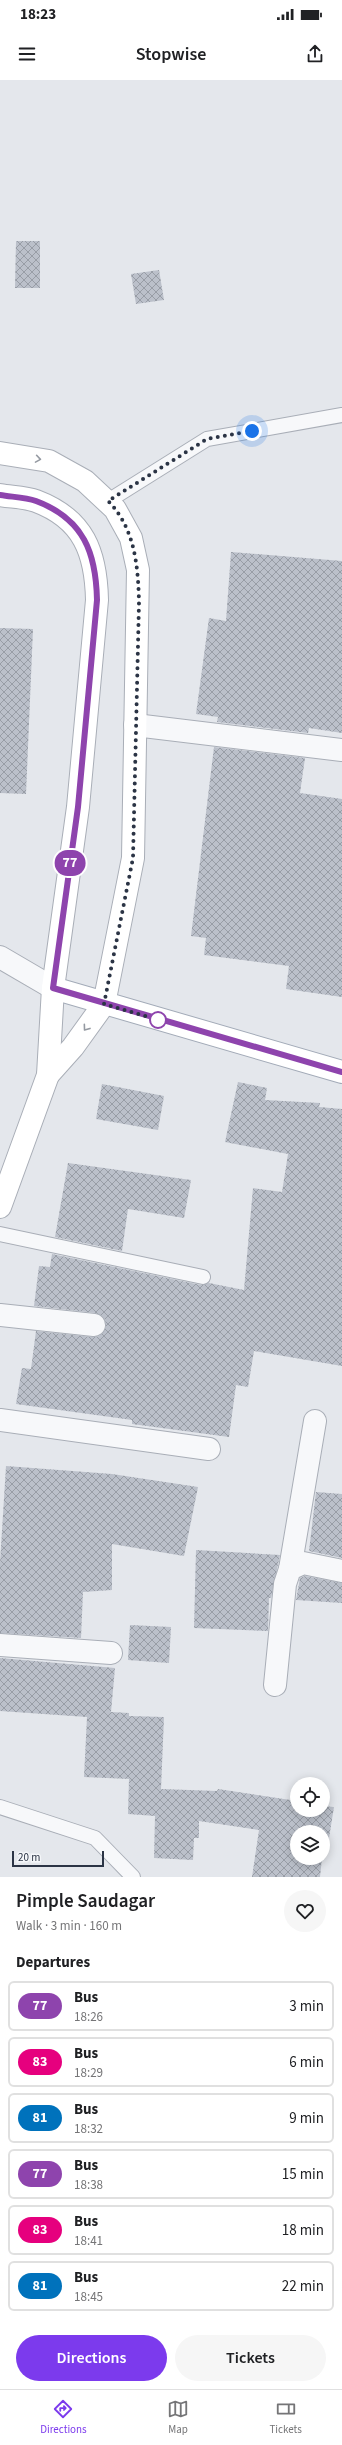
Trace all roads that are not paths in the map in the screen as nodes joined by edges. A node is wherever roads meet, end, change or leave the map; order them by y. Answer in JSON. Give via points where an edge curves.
{"nodes":[{"id":1,"x":342,"y":414,"type":"edge"},
{"id":2,"x":0,"y":453,"type":"edge"},
{"id":3,"x":0,"y":495,"type":"edge"},
{"id":4,"x":108,"y":501,"type":"junction"},
{"id":5,"x":135,"y":725,"type":"junction"},
{"id":6,"x":342,"y":750,"type":"edge"},
{"id":7,"x":0,"y":956,"type":"edge"},
{"id":8,"x":53,"y":988,"type":"junction"},
{"id":9,"x":104,"y":1004,"type":"junction"},
{"id":10,"x":342,"y":1072,"type":"edge"},
{"id":11,"x":48,"y":1075,"type":"junction"},
{"id":12,"x":0,"y":1207,"type":"edge"},
{"id":13,"x":0,"y":1234,"type":"edge"},
{"id":14,"x":202,"y":1277,"type":"dead end"},
{"id":15,"x":0,"y":1314,"type":"edge"},
{"id":16,"x":94,"y":1325,"type":"dead end"},
{"id":17,"x":0,"y":1420,"type":"edge"},
{"id":18,"x":315,"y":1421,"type":"dead end"},
{"id":19,"x":209,"y":1449,"type":"dead end"},
{"id":20,"x":290,"y":1569,"type":"junction"},
{"id":21,"x":342,"y":1571,"type":"edge"},
{"id":22,"x":0,"y":1645,"type":"edge"},
{"id":23,"x":111,"y":1653,"type":"dead end"},
{"id":24,"x":275,"y":1685,"type":"dead end"},
{"id":25,"x":0,"y":1807,"type":"edge"},
{"id":26,"x":133,"y":1877,"type":"edge"}],
"edges":[{"from":1,"to":4,"type":"lane","via":[[207,439]]},
{"from":2,"to":4,"type":"main road","one_way":true,"via":[[49,461],[86,481]]},
{"from":3,"to":8,"type":"main road","via":[[36,501],[61,515],[82,534],[91,552],[97,576],[78,807]]},
{"from":4,"to":5,"type":"main road","via":[[115,508],[131,538],[138,570]]},
{"from":5,"to":6,"type":"street"},
{"from":5,"to":9,"type":"main road","via":[[133,858]]},
{"from":7,"to":8,"type":"street"},
{"from":8,"to":9,"type":"main road"},
{"from":8,"to":11,"type":"main road"},
{"from":9,"to":10,"type":"main road"},
{"from":9,"to":11,"type":"main road","one_way":true,"via":[[73,1047]]},
{"from":11,"to":12,"type":"main road"},
{"from":13,"to":14,"type":"lane"},
{"from":15,"to":16,"type":"street"},
{"from":17,"to":19,"type":"street"},
{"from":18,"to":20,"type":"street"},
{"from":20,"to":21,"type":"street","via":[[302,1563]]},
{"from":20,"to":24,"type":"street","via":[[286,1584]]},
{"from":22,"to":23,"type":"street"},
{"from":25,"to":26,"type":"lane","via":[[95,1838]]}]}
